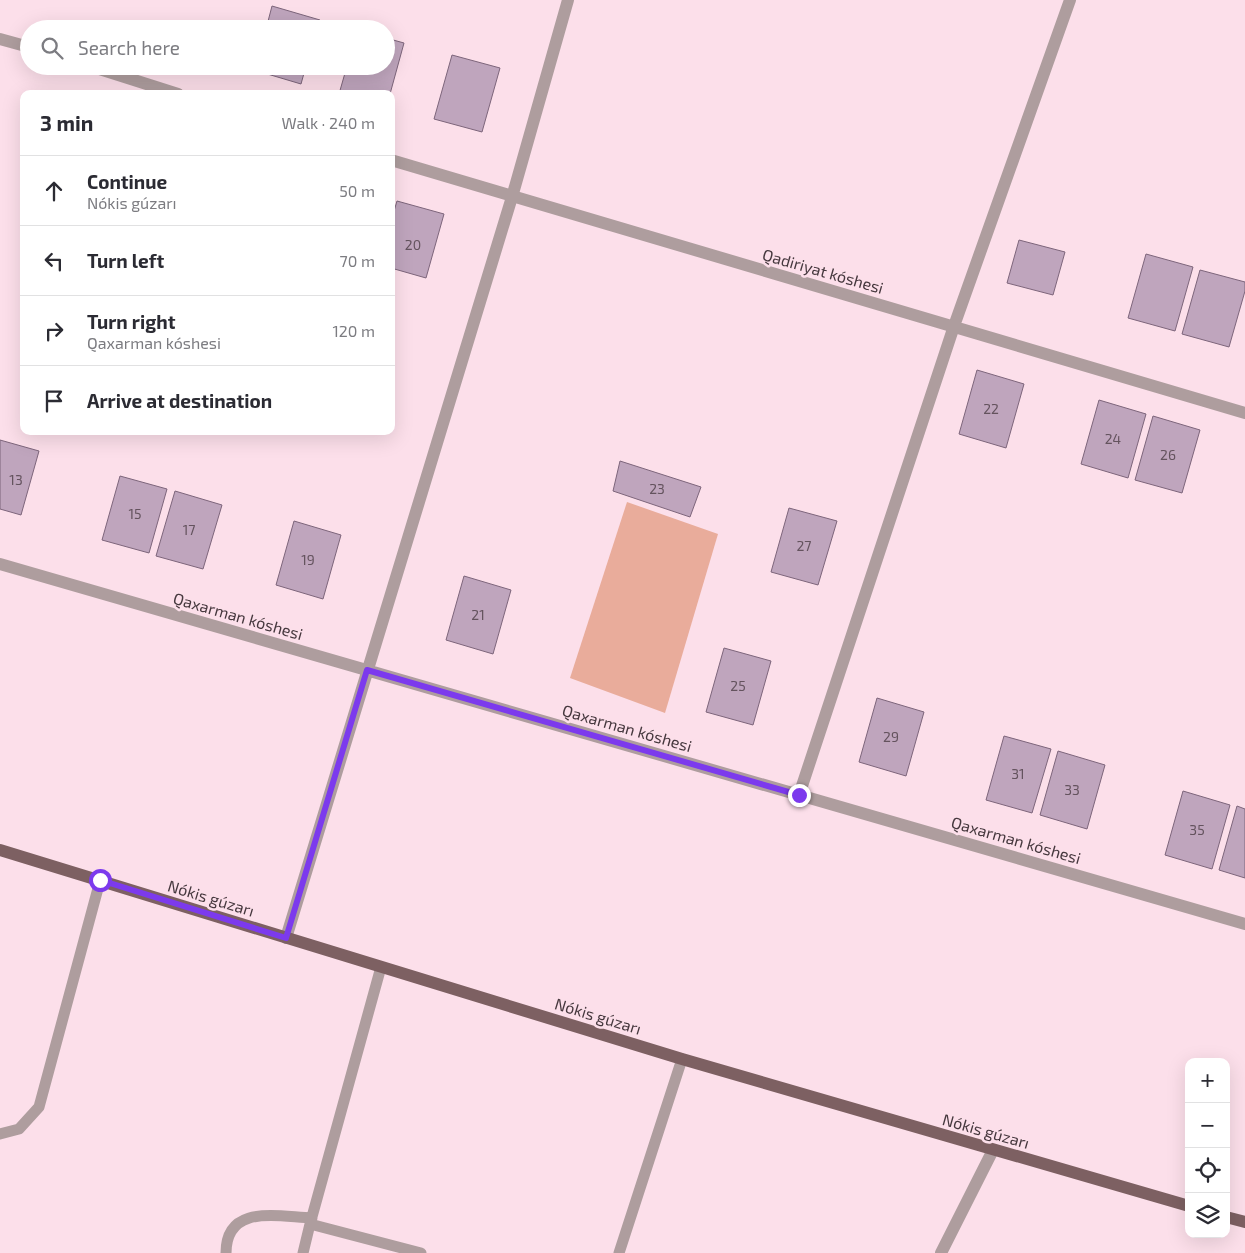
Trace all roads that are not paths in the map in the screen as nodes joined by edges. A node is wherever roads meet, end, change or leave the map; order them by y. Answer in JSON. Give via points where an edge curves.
{"nodes":[{"id":1,"x":568,"y":0,"type":"edge"},
{"id":2,"x":1070,"y":0,"type":"edge"},
{"id":3,"x":0,"y":38,"type":"edge"},
{"id":4,"x":20,"y":44,"type":"edge"},
{"id":5,"x":118,"y":75,"type":"edge"},
{"id":6,"x":165,"y":90,"type":"edge"},
{"id":7,"x":395,"y":161,"type":"edge"},
{"id":8,"x":512,"y":197,"type":"junction"},
{"id":9,"x":954,"y":326,"type":"junction"},
{"id":10,"x":1245,"y":414,"type":"edge"},
{"id":11,"x":0,"y":564,"type":"edge"},
{"id":12,"x":367,"y":670,"type":"junction"},
{"id":13,"x":799,"y":795,"type":"junction"},
{"id":14,"x":0,"y":850,"type":"edge"},
{"id":15,"x":100,"y":880,"type":"junction"},
{"id":16,"x":1245,"y":924,"type":"edge"},
{"id":17,"x":286,"y":938,"type":"junction"},
{"id":18,"x":380,"y":967,"type":"junction"},
{"id":19,"x":682,"y":1058,"type":"junction"},
{"id":20,"x":0,"y":1134,"type":"edge"},
{"id":21,"x":993,"y":1150,"type":"junction"},
{"id":22,"x":1185,"y":1205,"type":"edge"},
{"id":23,"x":1230,"y":1218,"type":"edge"},
{"id":24,"x":311,"y":1221,"type":"junction"},
{"id":25,"x":1245,"y":1222,"type":"edge"},
{"id":26,"x":226,"y":1253,"type":"edge"},
{"id":27,"x":303,"y":1253,"type":"edge"},
{"id":28,"x":421,"y":1253,"type":"edge"},
{"id":29,"x":620,"y":1253,"type":"edge"},
{"id":30,"x":941,"y":1253,"type":"edge"}],
"edges":[{"from":1,"to":8,"type":"street"},
{"from":2,"to":9,"type":"street"},
{"from":3,"to":4,"type":"street"},
{"from":5,"to":6,"type":"street"},
{"from":7,"to":8,"type":"street","name":"Qadiriyat kóshesi"},
{"from":8,"to":9,"type":"street","name":"Qadiriyat kóshesi"},
{"from":8,"to":12,"type":"street"},
{"from":9,"to":10,"type":"street","name":"Qadiriyat kóshesi"},
{"from":9,"to":13,"type":"street"},
{"from":11,"to":12,"type":"street","name":"Qaxarman kóshesi"},
{"from":12,"to":13,"type":"street","name":"Qaxarman kóshesi"},
{"from":12,"to":17,"type":"street"},
{"from":13,"to":16,"type":"street","name":"Qaxarman kóshesi"},
{"from":14,"to":15,"type":"main road","name":"Nókis gúzarı"},
{"from":15,"to":17,"type":"main road","name":"Nókis gúzarı"},
{"from":15,"to":20,"type":"lane","via":[[40,1107],[19,1129]]},
{"from":17,"to":18,"type":"main road","name":"Nókis gúzarı"},
{"from":18,"to":19,"type":"main road","name":"Nókis gúzarı"},
{"from":18,"to":24,"type":"lane"},
{"from":19,"to":21,"type":"main road","name":"Nókis gúzarı"},
{"from":19,"to":29,"type":"lane"},
{"from":21,"to":22,"type":"main road","name":"Nókis gúzarı"},
{"from":21,"to":30,"type":"street"},
{"from":23,"to":25,"type":"main road"},
{"from":24,"to":26,"type":"lane","via":[[256,1215],[241,1219],[230,1233]]},
{"from":24,"to":27,"type":"lane"},
{"from":24,"to":28,"type":"lane"}]}
